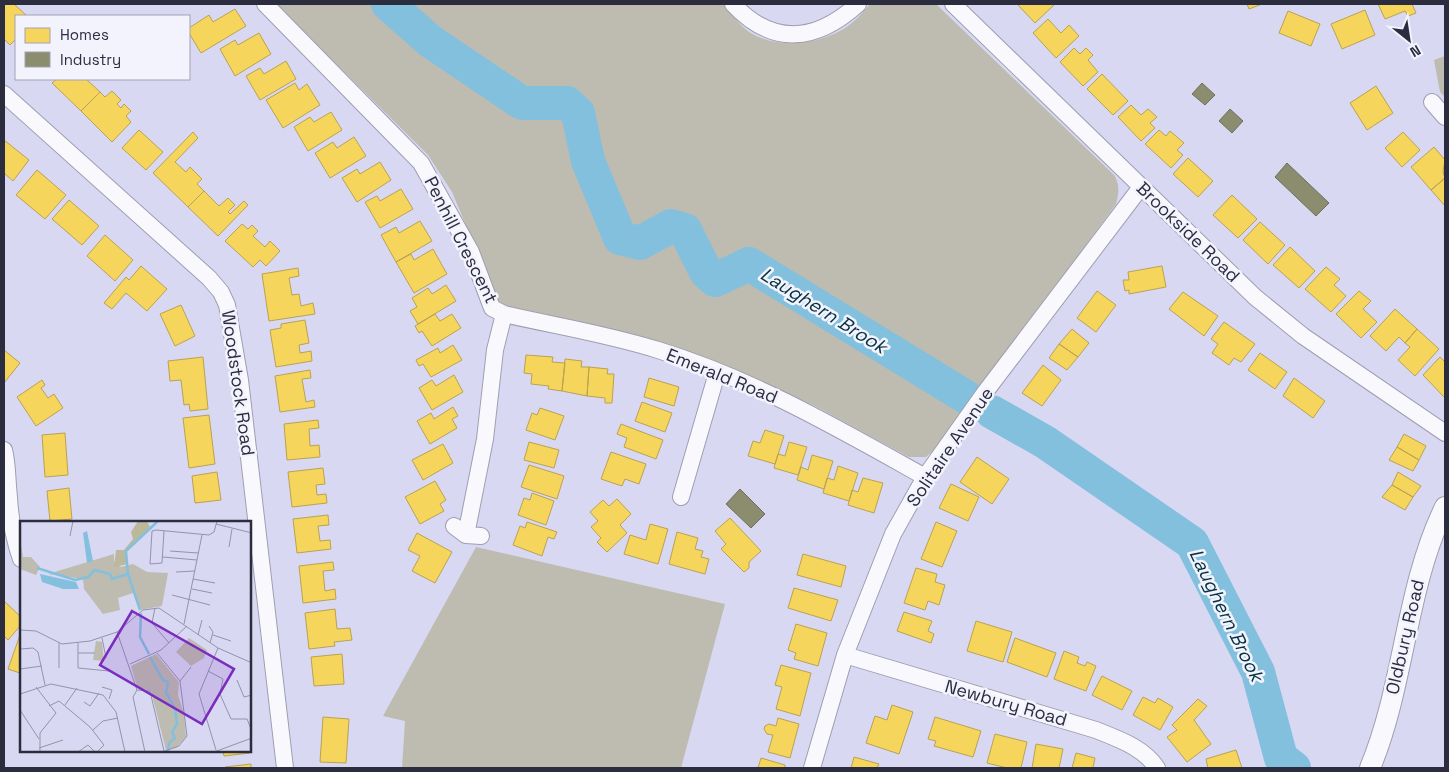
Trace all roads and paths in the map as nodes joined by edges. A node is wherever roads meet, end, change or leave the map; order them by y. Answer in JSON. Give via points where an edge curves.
{"nodes":[{"id":1,"x":265,"y":4,"type":"edge"},
{"id":2,"x":733,"y":4,"type":"edge"},
{"id":3,"x":858,"y":4,"type":"edge"},
{"id":4,"x":953,"y":4,"type":"edge"},
{"id":5,"x":4,"y":94,"type":"edge"},
{"id":6,"x":1432,"y":102,"type":"dead end"},
{"id":7,"x":1445,"y":117,"type":"edge"},
{"id":8,"x":1140,"y":187,"type":"junction"},
{"id":9,"x":504,"y":314,"type":"junction"},
{"id":10,"x":717,"y":373,"type":"junction"},
{"id":11,"x":1445,"y":433,"type":"edge"},
{"id":12,"x":4,"y":450,"type":"edge"},
{"id":13,"x":925,"y":477,"type":"junction"},
{"id":14,"x":681,"y":497,"type":"dead end"},
{"id":15,"x":1445,"y":506,"type":"edge"},
{"id":16,"x":467,"y":532,"type":"dead end"},
{"id":17,"x":20,"y":556,"type":"edge"},
{"id":18,"x":257,"y":593,"type":"edge"},
{"id":19,"x":845,"y":655,"type":"junction"},
{"id":20,"x":1371,"y":767,"type":"edge"},
{"id":21,"x":285,"y":768,"type":"edge"},
{"id":22,"x":812,"y":768,"type":"edge"},
{"id":23,"x":1157,"y":768,"type":"edge"}],
"edges":[{"from":1,"to":9,"type":"street","name":"Penhill Crescent","via":[[421,163],[471,252],[492,308]]},
{"from":2,"to":3,"type":"street","via":[[759,27],[786,35],[819,30],[842,18]]},
{"from":4,"to":8,"type":"street","name":"Brookside Road"},
{"from":5,"to":18,"type":"street","name":"Woodstock Road","via":[[221,292],[231,321],[240,380]]},
{"from":6,"to":7,"type":"street"},
{"from":8,"to":11,"type":"street","name":"Brookside Road","via":[[1255,297],[1303,336]]},
{"from":8,"to":13,"type":"street","name":"Solitaire Avenue"},
{"from":9,"to":10,"type":"street","name":"Emerald Road","via":[[591,331],[660,351]]},
{"from":9,"to":16,"type":"street","name":"Penhill Crescent","via":[[495,350],[485,439]]},
{"from":10,"to":13,"type":"street","name":"Emerald Road","via":[[822,419]]},
{"from":10,"to":14,"type":"street"},
{"from":12,"to":17,"type":"street","via":[[14,540]]},
{"from":13,"to":19,"type":"street","name":"Solitaire Avenue","via":[[893,534]]},
{"from":15,"to":20,"type":"street","name":"Oldbury Road","via":[[1422,566],[1395,687]]},
{"from":18,"to":21,"type":"street","name":"Woodstock Road"},
{"from":19,"to":22,"type":"street","name":"Solitaire Avenue"},
{"from":19,"to":23,"type":"street","name":"Newbury Road","via":[[1096,730],[1127,742],[1152,760]]}]}
